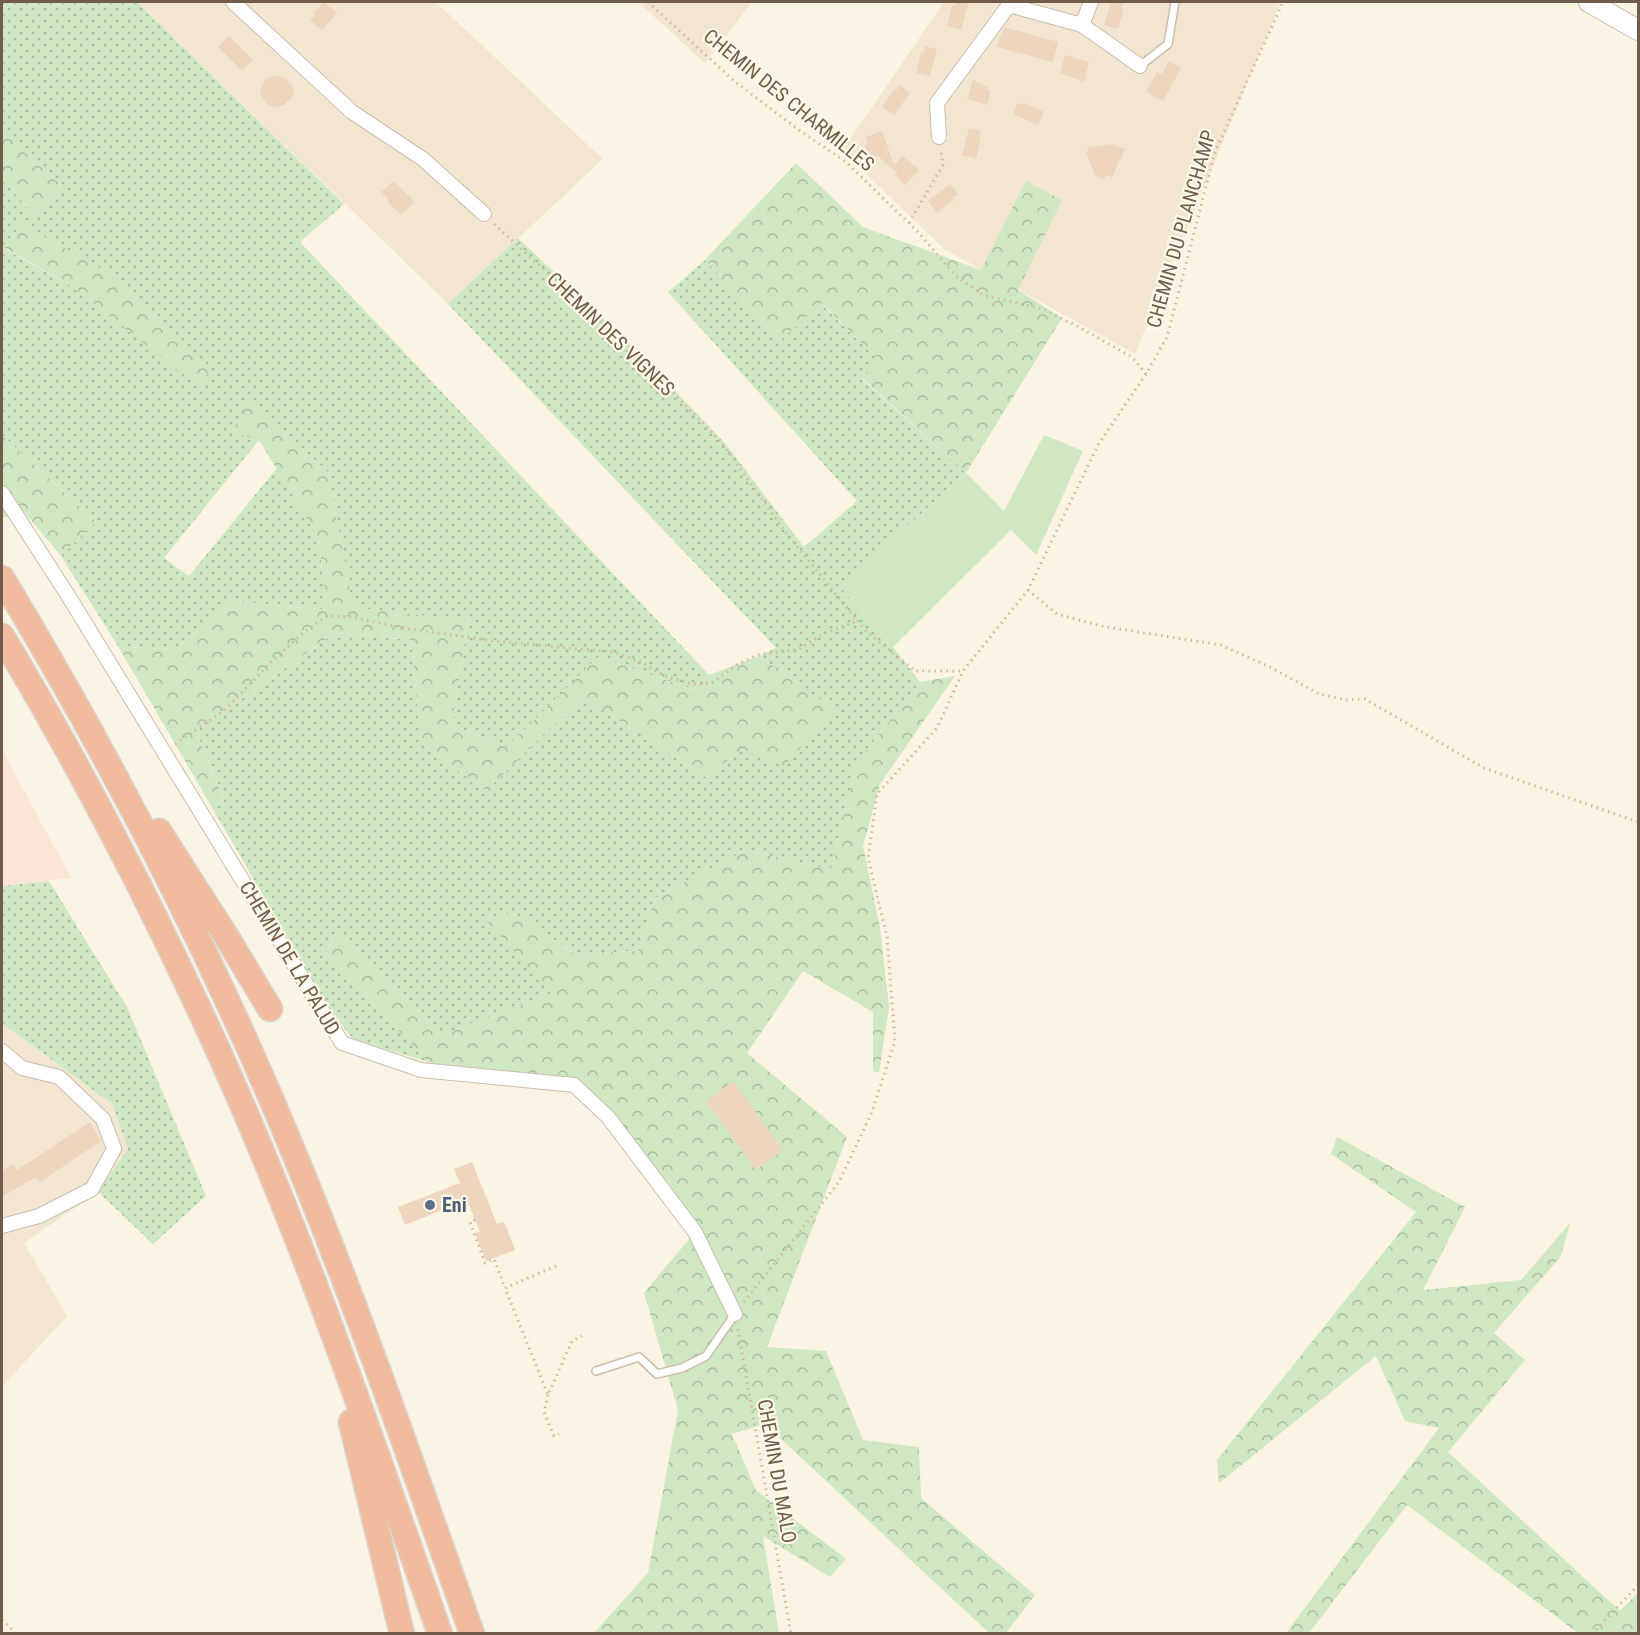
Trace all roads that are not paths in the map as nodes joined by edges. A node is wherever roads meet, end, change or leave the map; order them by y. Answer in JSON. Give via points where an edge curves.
{"nodes":[{"id":1,"x":233,"y":2,"type":"edge"},
{"id":2,"x":1091,"y":2,"type":"edge"},
{"id":3,"x":1175,"y":2,"type":"edge"},
{"id":4,"x":1589,"y":2,"type":"edge"},
{"id":5,"x":1082,"y":25,"type":"junction"},
{"id":6,"x":1638,"y":30,"type":"edge"},
{"id":7,"x":1140,"y":66,"type":"joint"},
{"id":8,"x":939,"y":137,"type":"road end"},
{"id":9,"x":484,"y":214,"type":"road end"},
{"id":10,"x":2,"y":493,"type":"edge"},
{"id":11,"x":2,"y":578,"type":"edge"},
{"id":12,"x":2,"y":636,"type":"edge"},
{"id":13,"x":57,"y":672,"type":"junction"},
{"id":14,"x":270,"y":1009,"type":"dead end"},
{"id":15,"x":2,"y":1052,"type":"edge"},
{"id":16,"x":2,"y":1226,"type":"edge"},
{"id":17,"x":735,"y":1314,"type":"joint"},
{"id":18,"x":327,"y":1315,"type":"junction"},
{"id":19,"x":596,"y":1371,"type":"dead end"},
{"id":20,"x":402,"y":1634,"type":"edge"},
{"id":21,"x":440,"y":1634,"type":"edge"},
{"id":22,"x":472,"y":1634,"type":"edge"}],
"edges":[{"from":1,"to":9,"type":"street","via":[[352,112],[423,159]]},
{"from":2,"to":5,"type":"street"},
{"from":3,"to":7,"type":"lane","via":[[1168,44]]},
{"from":4,"to":6,"type":"main road"},
{"from":5,"to":7,"type":"street"},
{"from":5,"to":8,"type":"street","via":[[1009,4],[937,103]]},
{"from":10,"to":17,"type":"street","name":"CHEMIN DE LA PALUD","via":[[342,1043],[421,1070],[574,1085],[608,1117],[695,1232]]},
{"from":11,"to":13,"type":"highway"},
{"from":12,"to":18,"type":"highway","via":[[86,784],[206,1025]]},
{"from":13,"to":14,"type":"highway"},
{"from":13,"to":22,"type":"highway","via":[[200,944],[284,1131],[351,1295]]},
{"from":15,"to":16,"type":"street","via":[[22,1068],[59,1077],[103,1119],[114,1149],[92,1189],[39,1216]]},
{"from":17,"to":19,"type":"lane","via":[[706,1356],[682,1368],[657,1374],[639,1357]]},
{"from":18,"to":20,"type":"highway"},
{"from":18,"to":21,"type":"highway"}]}
